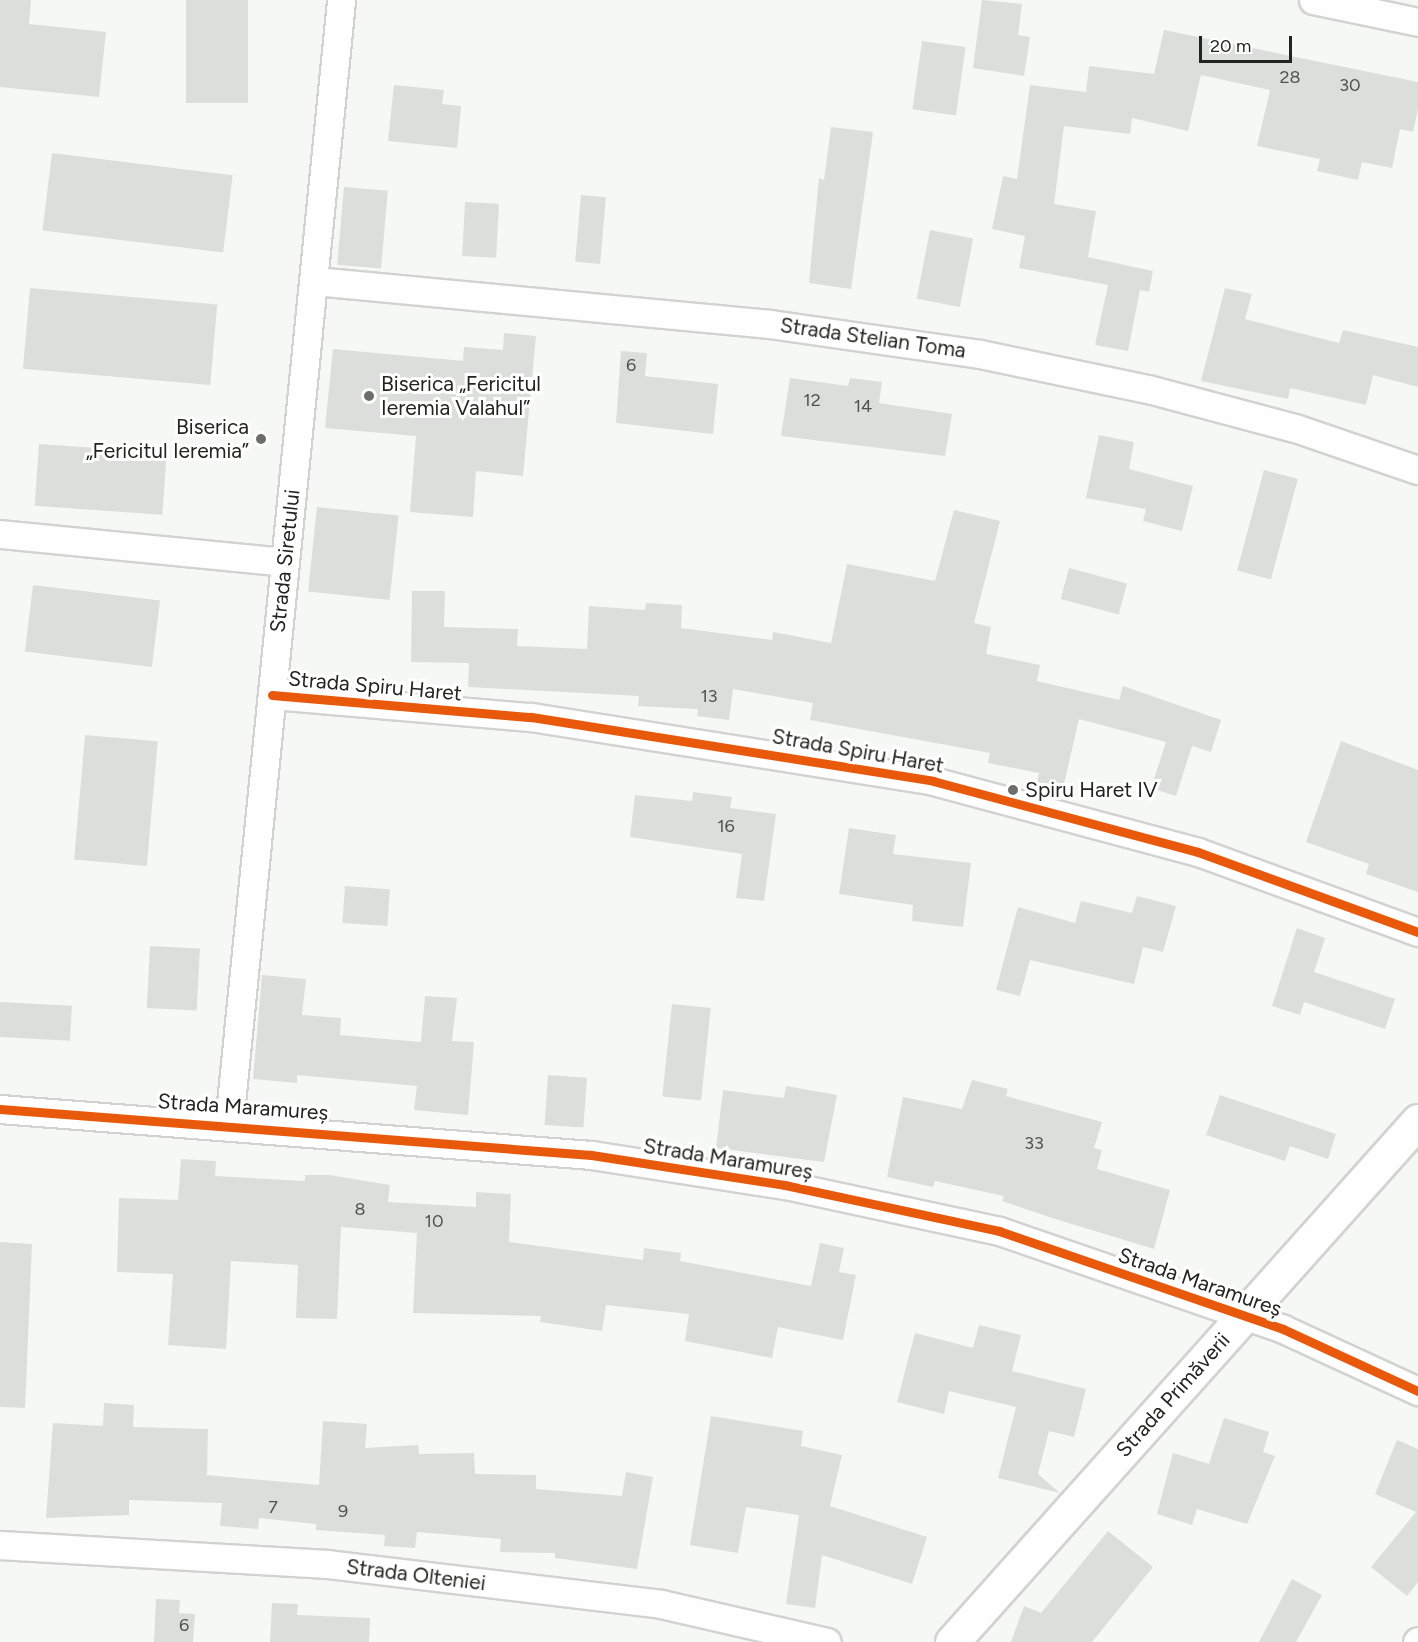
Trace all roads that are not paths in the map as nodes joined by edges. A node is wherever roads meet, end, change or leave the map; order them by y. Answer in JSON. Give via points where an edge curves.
{"nodes":[{"id":1,"x":340,"y":0,"type":"edge"},
{"id":2,"x":1313,"y":0,"type":"edge"},
{"id":3,"x":1418,"y":22,"type":"edge"},
{"id":4,"x":315,"y":281,"type":"junction"},
{"id":5,"x":1418,"y":470,"type":"edge"},
{"id":6,"x":0,"y":534,"type":"edge"},
{"id":7,"x":284,"y":562,"type":"junction"},
{"id":8,"x":272,"y":695,"type":"junction"},
{"id":9,"x":1418,"y":932,"type":"edge"},
{"id":10,"x":0,"y":1109,"type":"edge"},
{"id":11,"x":1418,"y":1121,"type":"edge"},
{"id":12,"x":229,"y":1123,"type":"junction"},
{"id":13,"x":1245,"y":1315,"type":"junction"},
{"id":14,"x":1418,"y":1391,"type":"edge"},
{"id":15,"x":0,"y":1545,"type":"edge"},
{"id":16,"x":827,"y":1642,"type":"edge"},
{"id":17,"x":952,"y":1642,"type":"edge"}],
"edges":[{"from":1,"to":4,"type":"street","name":"Strada Siretului"},
{"from":2,"to":3,"type":"street"},
{"from":4,"to":5,"type":"street","name":"Strada Stelian Toma","via":[[770,324],[980,354],[1284,425]]},
{"from":4,"to":7,"type":"street","name":"Strada Siretului"},
{"from":6,"to":7,"type":"street"},
{"from":7,"to":8,"type":"street","name":"Strada Siretului"},
{"from":8,"to":9,"type":"street","name":"Strada Spiru Haret","via":[[531,717],[933,781],[1198,852]]},
{"from":8,"to":12,"type":"street","name":"Strada Siretului"},
{"from":10,"to":12,"type":"street","name":"Strada Maramureș"},
{"from":11,"to":13,"type":"main road","name":"Strada Primăverii"},
{"from":12,"to":13,"type":"street","name":"Strada Maramureș","via":[[591,1155],[785,1185],[999,1232]]},
{"from":13,"to":14,"type":"street","name":"Strada Maramureș"},
{"from":13,"to":17,"type":"main road","name":"Strada Primăverii"},
{"from":15,"to":16,"type":"street","name":"Strada Olteniei","via":[[338,1566],[661,1604]]}]}
